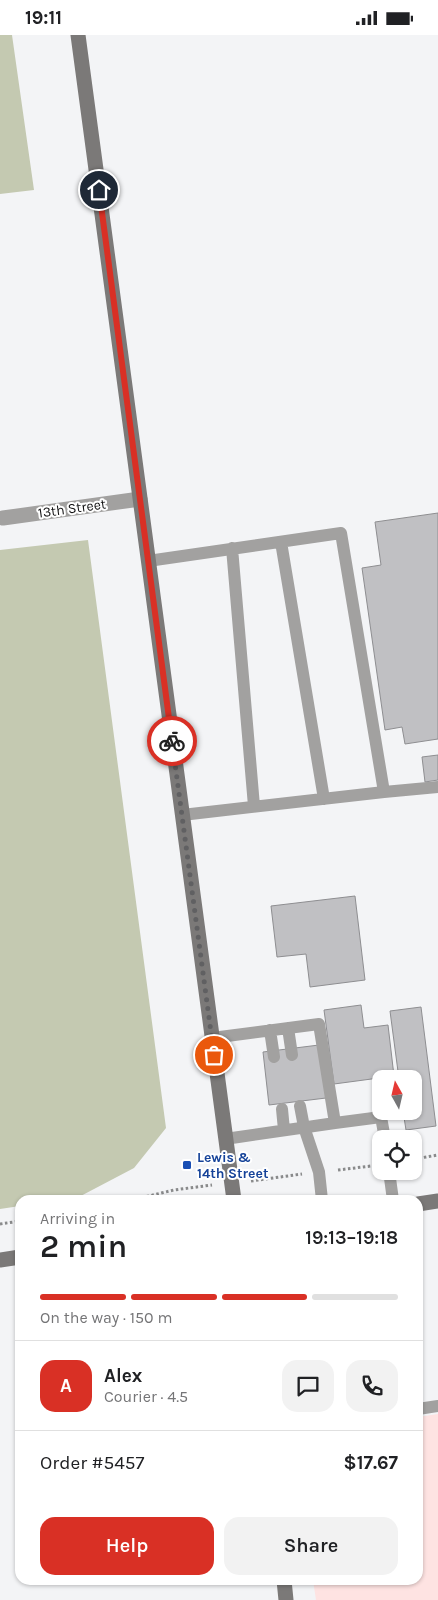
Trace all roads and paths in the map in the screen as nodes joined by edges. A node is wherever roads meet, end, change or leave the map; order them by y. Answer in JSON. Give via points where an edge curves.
{"nodes":[{"id":1,"x":78,"y":35,"type":"edge"},
{"id":2,"x":140,"y":499,"type":"junction"},
{"id":3,"x":3,"y":518,"type":"dead end"},
{"id":4,"x":281,"y":541,"type":"junction"},
{"id":5,"x":232,"y":549,"type":"junction"},
{"id":6,"x":148,"y":561,"type":"junction"},
{"id":7,"x":438,"y":787,"type":"edge"},
{"id":8,"x":384,"y":792,"type":"junction"},
{"id":9,"x":324,"y":799,"type":"junction"},
{"id":10,"x":254,"y":807,"type":"junction"},
{"id":11,"x":182,"y":815,"type":"junction"},
{"id":12,"x":288,"y":1028,"type":"junction"},
{"id":13,"x":270,"y":1030,"type":"junction"},
{"id":14,"x":212,"y":1038,"type":"junction"},
{"id":15,"x":292,"y":1055,"type":"dead end"},
{"id":16,"x":274,"y":1057,"type":"dead end"},
{"id":17,"x":300,"y":1106,"type":"dead end"},
{"id":18,"x":282,"y":1109,"type":"dead end"},
{"id":19,"x":335,"y":1123,"type":"junction"},
{"id":20,"x":304,"y":1127,"type":"junction"},
{"id":21,"x":284,"y":1130,"type":"junction"},
{"id":22,"x":383,"y":1130,"type":"edge"},
{"id":23,"x":225,"y":1139,"type":"junction"},
{"id":24,"x":438,"y":1155,"type":"edge"},
{"id":25,"x":422,"y":1158,"type":"edge"},
{"id":26,"x":390,"y":1180,"type":"edge"},
{"id":27,"x":174,"y":1190,"type":"dead end"},
{"id":28,"x":153,"y":1195,"type":"edge"},
{"id":29,"x":233,"y":1195,"type":"edge"},
{"id":30,"x":321,"y":1195,"type":"edge"},
{"id":31,"x":392,"y":1195,"type":"edge"},
{"id":32,"x":438,"y":1201,"type":"edge"},
{"id":33,"x":423,"y":1203,"type":"edge"},
{"id":34,"x":15,"y":1222,"type":"edge"},
{"id":35,"x":0,"y":1224,"type":"edge"},
{"id":36,"x":15,"y":1258,"type":"edge"},
{"id":37,"x":0,"y":1260,"type":"edge"},
{"id":38,"x":438,"y":1407,"type":"edge"},
{"id":39,"x":423,"y":1408,"type":"edge"},
{"id":40,"x":284,"y":1585,"type":"edge"},
{"id":41,"x":286,"y":1600,"type":"edge"}],
"edges":[{"from":1,"to":2,"type":"main road"},
{"from":2,"to":3,"type":"street","name":"13th Street"},
{"from":2,"to":6,"type":"main road"},
{"from":4,"to":5,"type":"lane"},
{"from":4,"to":8,"type":"lane","via":[[341,533]]},
{"from":4,"to":9,"type":"lane"},
{"from":5,"to":6,"type":"lane"},
{"from":5,"to":10,"type":"lane"},
{"from":6,"to":11,"type":"main road"},
{"from":7,"to":8,"type":"lane"},
{"from":8,"to":9,"type":"lane"},
{"from":9,"to":10,"type":"lane"},
{"from":10,"to":11,"type":"lane"},
{"from":11,"to":14,"type":"main road"},
{"from":12,"to":13,"type":"lane"},
{"from":12,"to":15,"type":"lane"},
{"from":12,"to":19,"type":"lane","via":[[319,1024]]},
{"from":13,"to":14,"type":"lane"},
{"from":13,"to":16,"type":"lane"},
{"from":14,"to":23,"type":"main road"},
{"from":17,"to":20,"type":"lane"},
{"from":18,"to":21,"type":"lane"},
{"from":19,"to":20,"type":"lane"},
{"from":19,"to":22,"type":"lane","via":[[381,1117]]},
{"from":20,"to":21,"type":"lane"},
{"from":20,"to":30,"type":"lane","via":[[319,1172]]},
{"from":21,"to":23,"type":"lane"},
{"from":23,"to":29,"type":"main road"},
{"from":24,"to":25,"type":"path"},
{"from":26,"to":31,"type":"lane"},
{"from":27,"to":28,"type":"path"},
{"from":32,"to":33,"type":"main road"},
{"from":34,"to":35,"type":"path"},
{"from":36,"to":37,"type":"main road"},
{"from":38,"to":39,"type":"lane"},
{"from":40,"to":41,"type":"main road"}]}
